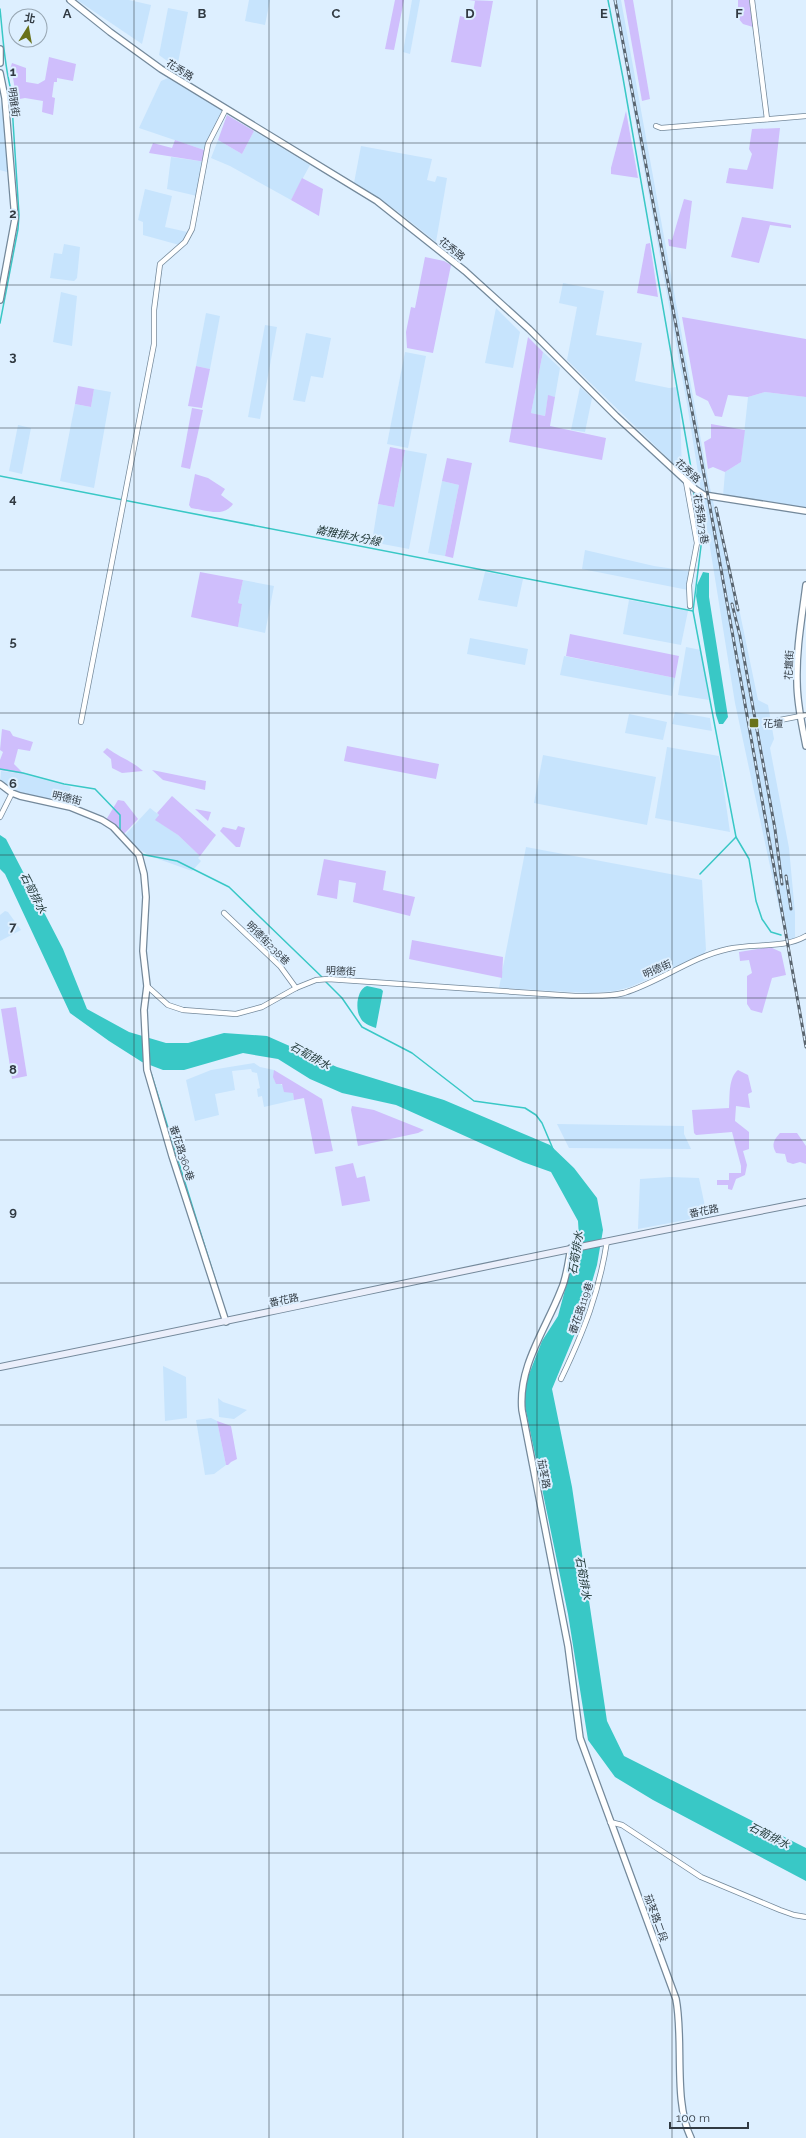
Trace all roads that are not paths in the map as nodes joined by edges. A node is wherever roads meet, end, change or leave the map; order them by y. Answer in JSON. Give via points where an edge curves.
{"nodes":[{"id":1,"x":70,"y":0,"type":"edge"},
{"id":2,"x":752,"y":0,"type":"edge"},
{"id":3,"x":0,"y":49,"type":"edge"},
{"id":4,"x":0,"y":63,"type":"edge"},
{"id":5,"x":0,"y":72,"type":"edge"},
{"id":6,"x":226,"y":109,"type":"junction"},
{"id":7,"x":806,"y":116,"type":"edge"},
{"id":8,"x":767,"y":119,"type":"junction"},
{"id":9,"x":656,"y":126,"type":"dead end"},
{"id":10,"x":0,"y":300,"type":"edge"},
{"id":11,"x":686,"y":482,"type":"junction"},
{"id":12,"x":806,"y":511,"type":"edge"},
{"id":13,"x":806,"y":584,"type":"edge"},
{"id":14,"x":690,"y":606,"type":"dead end"},
{"id":15,"x":803,"y":716,"type":"edge"},
{"id":16,"x":775,"y":721,"type":"dead end"},
{"id":17,"x":80,"y":722,"type":"dead end"},
{"id":18,"x":806,"y":746,"type":"edge"},
{"id":19,"x":0,"y":784,"type":"edge"},
{"id":20,"x":12,"y":793,"type":"junction"},
{"id":21,"x":0,"y":817,"type":"edge"},
{"id":22,"x":224,"y":913,"type":"dead end"},
{"id":23,"x":806,"y":936,"type":"edge"},
{"id":24,"x":147,"y":986,"type":"junction"},
{"id":25,"x":296,"y":988,"type":"junction"},
{"id":26,"x":806,"y":1202,"type":"edge"},
{"id":27,"x":607,"y":1241,"type":"junction"},
{"id":28,"x":571,"y":1248,"type":"junction"},
{"id":29,"x":226,"y":1322,"type":"junction"},
{"id":30,"x":0,"y":1367,"type":"edge"},
{"id":31,"x":561,"y":1379,"type":"dead end"},
{"id":32,"x":576,"y":1710,"type":"joint"},
{"id":33,"x":610,"y":1822,"type":"junction"},
{"id":34,"x":806,"y":1917,"type":"edge"},
{"id":35,"x":691,"y":2138,"type":"edge"}],
"edges":[{"from":1,"to":6,"type":"street","name":"花秀路","via":[[161,69]]},
{"from":2,"to":8,"type":"street"},
{"from":3,"to":4,"type":"street"},
{"from":5,"to":10,"type":"street","name":"明雅街","via":[[5,98],[14,219]]},
{"from":6,"to":11,"type":"street","name":"花秀路","via":[[377,201],[465,271],[529,329]]},
{"from":6,"to":17,"type":"street","via":[[208,144],[192,229],[185,242],[160,264],[154,310],[154,344]]},
{"from":7,"to":8,"type":"street"},
{"from":8,"to":9,"type":"street","via":[[661,128]]},
{"from":11,"to":12,"type":"street","name":"花秀路","via":[[704,495]]},
{"from":11,"to":14,"type":"street","name":"花秀路73巷","via":[[697,543],[689,585]]},
{"from":13,"to":15,"type":"street","name":"花壇街","via":[[797,658],[797,683]]},
{"from":15,"to":16,"type":"street"},
{"from":15,"to":18,"type":"street","name":"花壇街"},
{"from":19,"to":20,"type":"street","name":"明德街"},
{"from":20,"to":21,"type":"street"},
{"from":20,"to":24,"type":"street","name":"明德街","via":[[70,807],[102,820],[113,827],[139,855],[146,897],[143,951]]},
{"from":22,"to":25,"type":"street","name":"明德街238巷","via":[[280,966]]},
{"from":23,"to":25,"type":"street","name":"明德街","via":[[797,942],[719,951],[636,988],[612,995],[575,996],[328,979],[316,980]]},
{"from":24,"to":25,"type":"street","name":"明德街","via":[[168,1005],[183,1010],[236,1014],[262,1007]]},
{"from":24,"to":29,"type":"street","name":"番花路360巷","via":[[144,1010],[147,1070]]},
{"from":26,"to":27,"type":"main road","name":"番花路"},
{"from":27,"to":28,"type":"main road","name":"番花路"},
{"from":27,"to":31,"type":"street","name":"番花路119巷","via":[[602,1276],[592,1310]]},
{"from":28,"to":29,"type":"main road","name":"番花路"},
{"from":28,"to":32,"type":"street","name":"茄苳路","via":[[561,1290],[526,1368],[522,1398],[568,1646]]},
{"from":29,"to":30,"type":"main road","name":"番花路"},
{"from":32,"to":33,"type":"street","name":"茄苳路二段","via":[[582,1747]]},
{"from":33,"to":34,"type":"street","via":[[622,1825],[702,1877],[794,1915]]},
{"from":33,"to":35,"type":"street","name":"茄苳路二段","via":[[676,1999],[683,2116]]}]}
